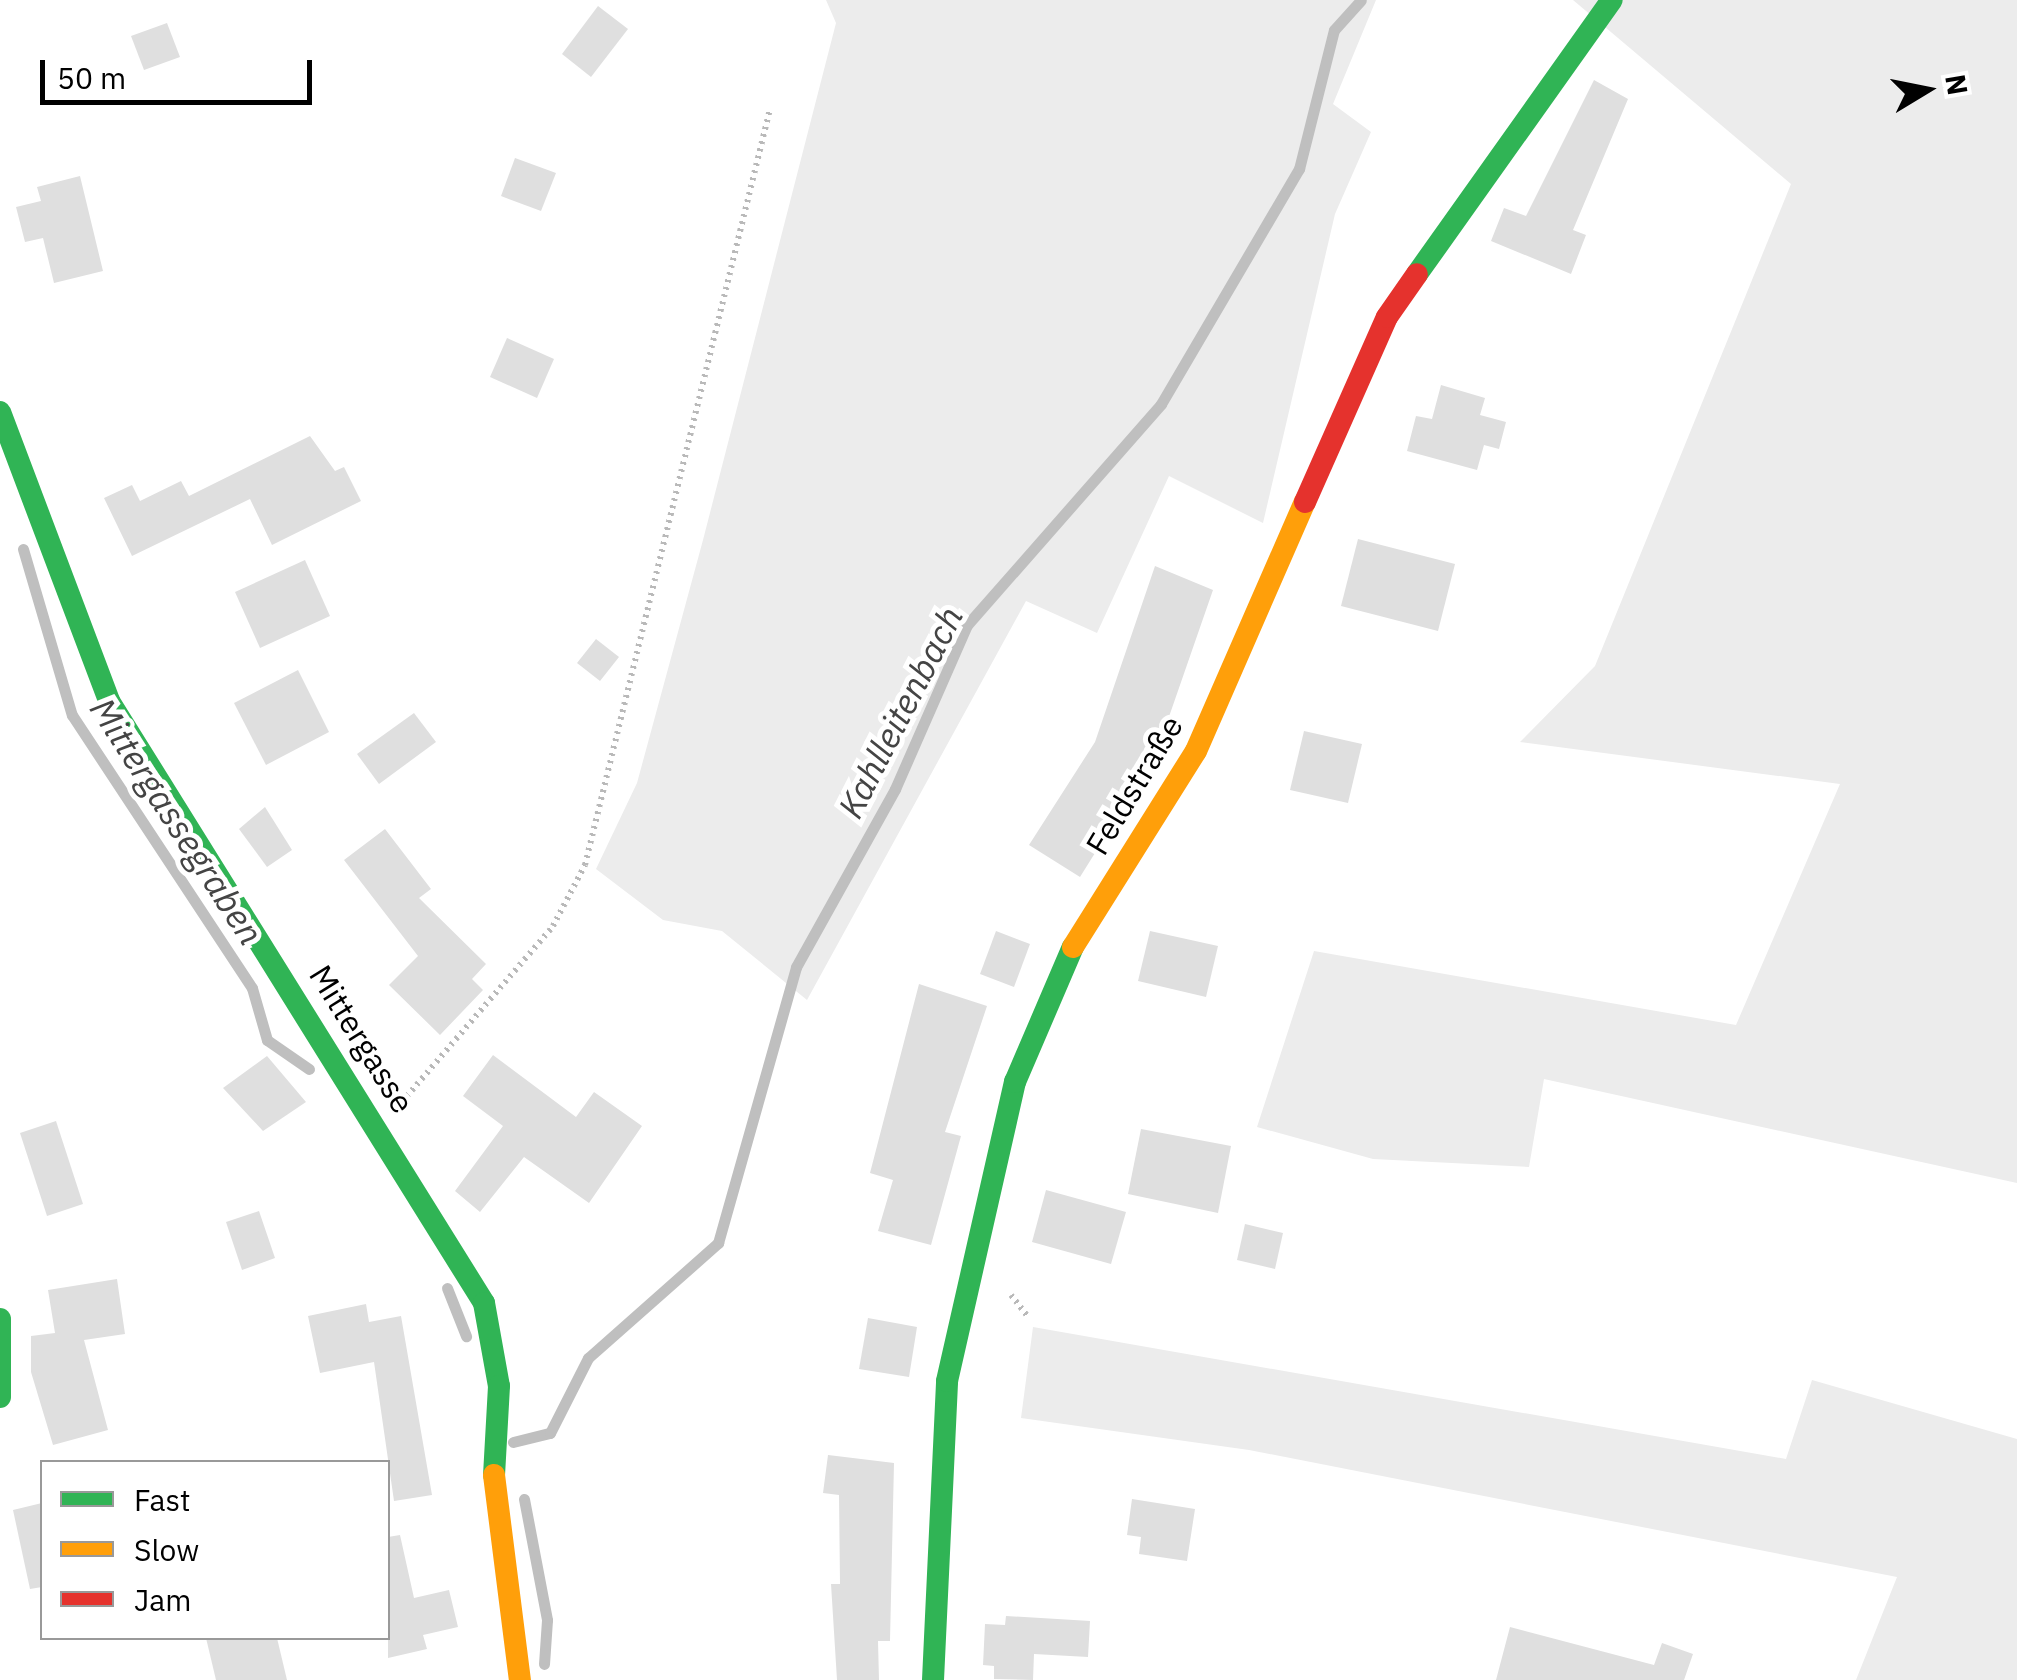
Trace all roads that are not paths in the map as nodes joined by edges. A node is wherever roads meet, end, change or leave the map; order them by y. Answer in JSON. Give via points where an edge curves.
{"nodes":[{"id":1,"x":1612,"y":0,"type":"edge"},
{"id":2,"x":0,"y":412,"type":"edge"},
{"id":3,"x":0,"y":1319,"type":"edge"},
{"id":4,"x":0,"y":1397,"type":"edge"},
{"id":5,"x":520,"y":1680,"type":"edge"},
{"id":6,"x":934,"y":1680,"type":"edge"}],
"edges":[{"from":1,"to":6,"type":"street","name":"Feldstraße","via":[[1387,316],[1196,751],[1072,950],[1015,1082],[948,1382]]},
{"from":2,"to":5,"type":"street","name":"Mittergasse","via":[[109,700],[484,1303],[499,1386],[490,1441]]},
{"from":3,"to":4,"type":"street"}]}
